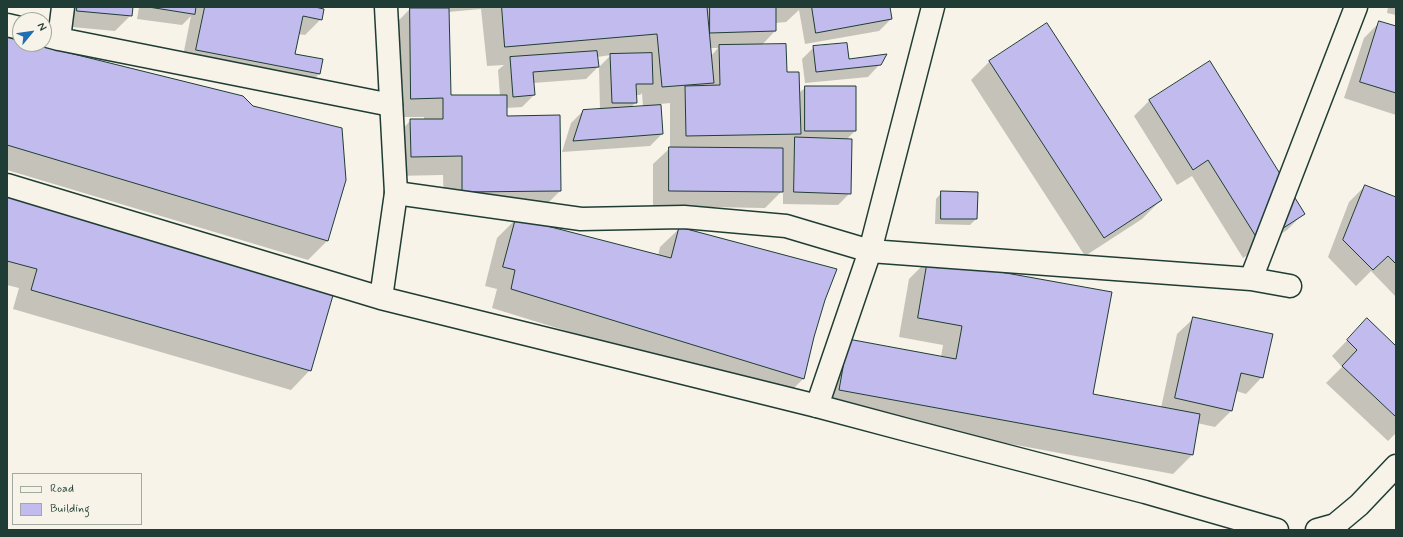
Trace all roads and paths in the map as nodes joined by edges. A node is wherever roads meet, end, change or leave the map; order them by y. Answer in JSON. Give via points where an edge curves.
{"nodes":[{"id":1,"x":63,"y":7,"type":"edge"},
{"id":2,"x":386,"y":7,"type":"edge"},
{"id":3,"x":933,"y":7,"type":"edge"},
{"id":4,"x":1356,"y":7,"type":"edge"},
{"id":5,"x":52,"y":34,"type":"edge"},
{"id":6,"x":52,"y":37,"type":"edge"},
{"id":7,"x":391,"y":105,"type":"junction"},
{"id":8,"x":7,"y":185,"type":"edge"},
{"id":9,"x":396,"y":193,"type":"junction"},
{"id":10,"x":870,"y":251,"type":"junction"},
{"id":11,"x":1251,"y":279,"type":"junction"},
{"id":12,"x":1290,"y":286,"type":"dead end"},
{"id":13,"x":381,"y":298,"type":"junction"},
{"id":14,"x":817,"y":406,"type":"junction"},
{"id":15,"x":1396,"y":466,"type":"edge"},
{"id":16,"x":1277,"y":530,"type":"edge"},
{"id":17,"x":1317,"y":530,"type":"edge"}],
"edges":[{"from":1,"to":5,"type":"street"},
{"from":2,"to":7,"type":"street"},
{"from":3,"to":10,"type":"street"},
{"from":4,"to":11,"type":"street"},
{"from":6,"to":7,"type":"street"},
{"from":7,"to":9,"type":"street"},
{"from":8,"to":13,"type":"street"},
{"from":9,"to":10,"type":"street","via":[[581,219],[684,217],[786,226]]},
{"from":9,"to":13,"type":"street"},
{"from":10,"to":11,"type":"street"},
{"from":10,"to":14,"type":"street"},
{"from":11,"to":12,"type":"street"},
{"from":13,"to":14,"type":"street"},
{"from":14,"to":16,"type":"street","via":[[1145,492]]},
{"from":15,"to":17,"type":"street","via":[[1359,505],[1335,525]]}]}
